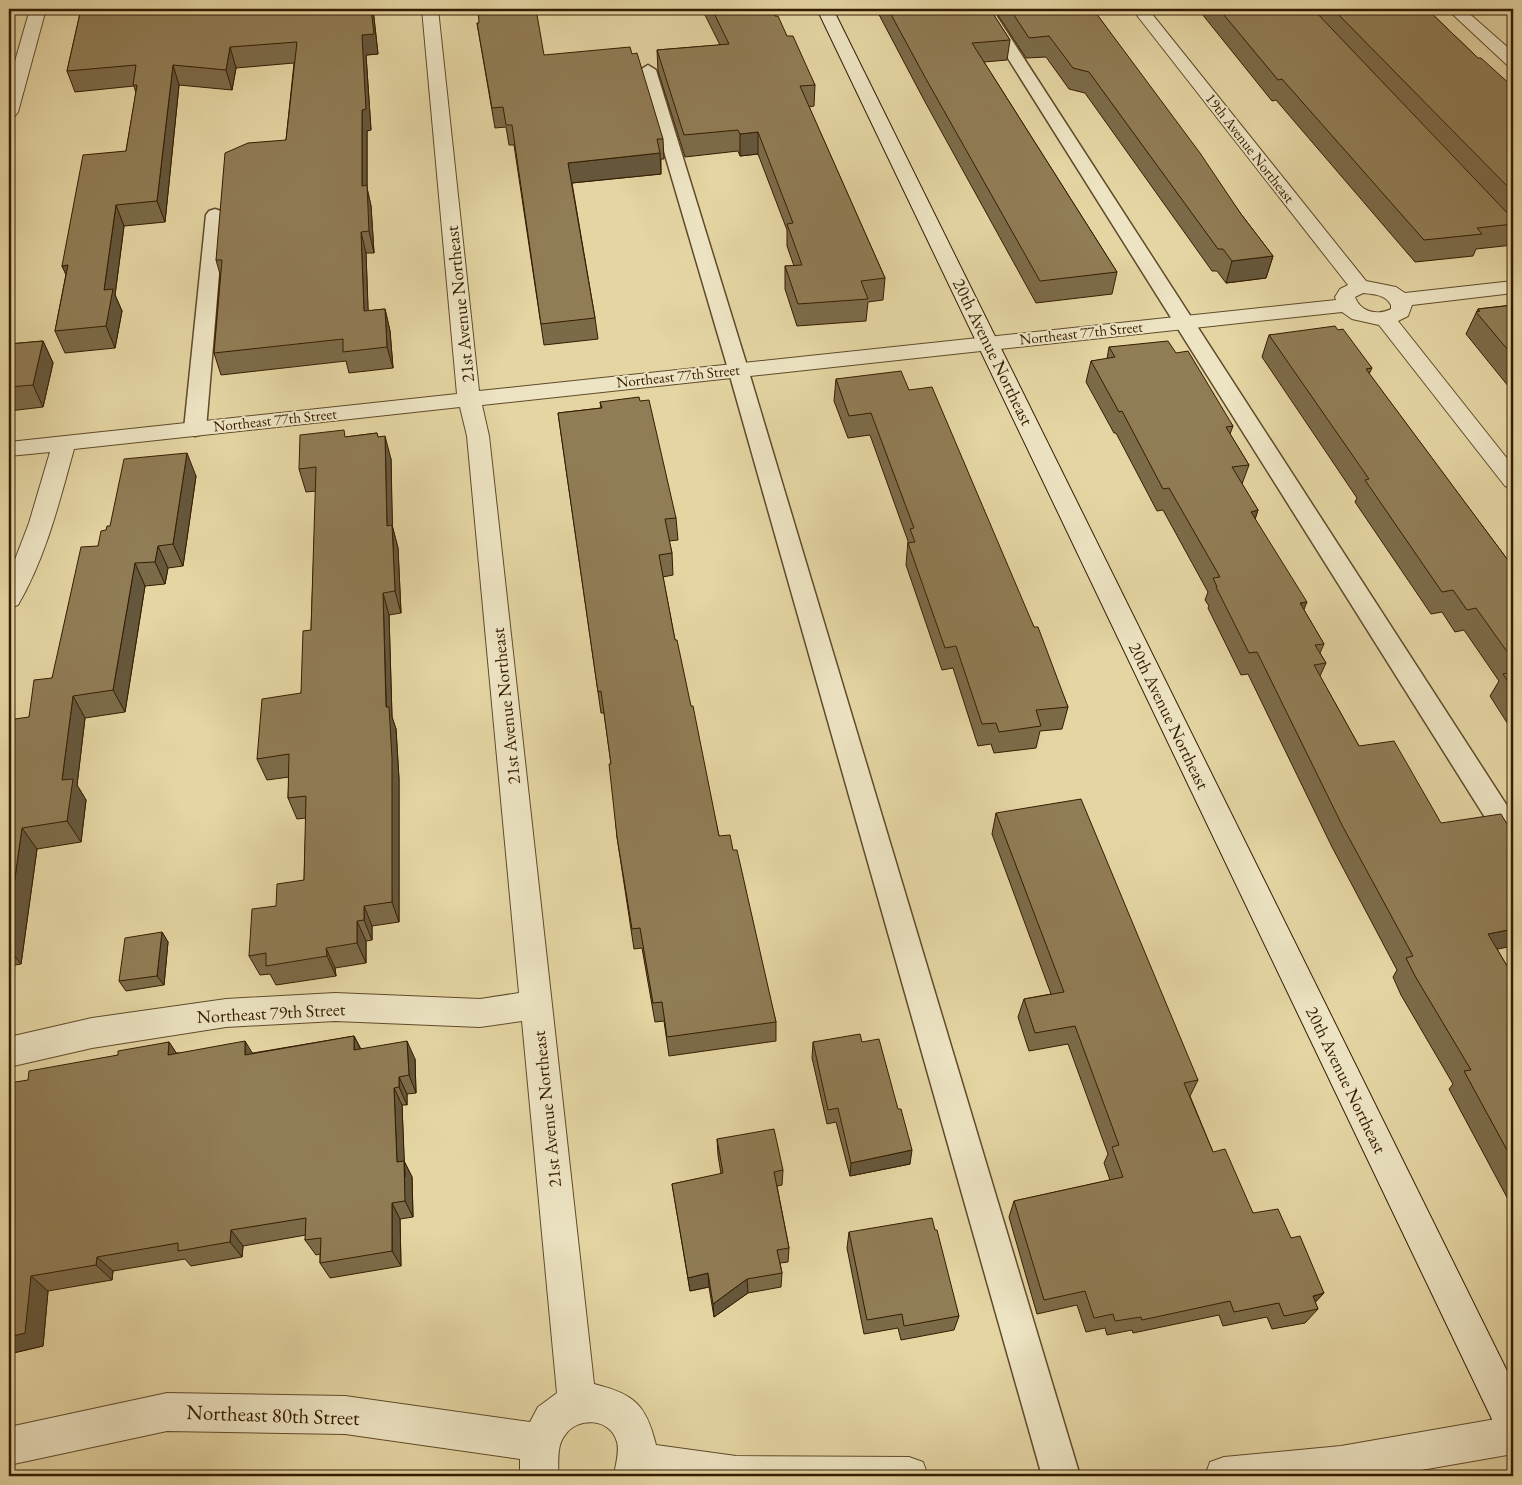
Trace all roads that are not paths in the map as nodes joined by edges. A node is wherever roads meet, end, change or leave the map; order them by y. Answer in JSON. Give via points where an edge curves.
{"nodes":[{"id":1,"x":38,"y":9,"type":"edge"},
{"id":2,"x":430,"y":9,"type":"edge"},
{"id":3,"x":825,"y":9,"type":"edge"},
{"id":4,"x":984,"y":9,"type":"edge"},
{"id":5,"x":1140,"y":9,"type":"edge"},
{"id":6,"x":1455,"y":9,"type":"edge"},
{"id":7,"x":1513,"y":61,"type":"edge"},
{"id":8,"x":648,"y":70,"type":"dead end"},
{"id":9,"x":9,"y":112,"type":"edge"},
{"id":10,"x":216,"y":215,"type":"dead end"},
{"id":11,"x":1360,"y":287,"type":"junction"},
{"id":12,"x":1513,"y":287,"type":"edge"},
{"id":13,"x":1399,"y":300,"type":"junction"},
{"id":14,"x":1347,"y":305,"type":"junction"},
{"id":15,"x":1385,"y":319,"type":"junction"},
{"id":16,"x":1184,"y":322,"type":"junction"},
{"id":17,"x":989,"y":343,"type":"junction"},
{"id":18,"x":738,"y":369,"type":"junction"},
{"id":19,"x":469,"y":399,"type":"junction"},
{"id":20,"x":195,"y":429,"type":"junction"},
{"id":21,"x":64,"y":443,"type":"junction"},
{"id":22,"x":9,"y":450,"type":"edge"},
{"id":23,"x":1513,"y":481,"type":"edge"},
{"id":24,"x":9,"y":599,"type":"edge"},
{"id":25,"x":1513,"y":838,"type":"edge"},
{"id":26,"x":536,"y":1005,"type":"junction"},
{"id":27,"x":9,"y":1052,"type":"edge"},
{"id":28,"x":577,"y":1403,"type":"junction"},
{"id":29,"x":1513,"y":1423,"type":"edge"},
{"id":30,"x":1513,"y":1435,"type":"edge"},
{"id":31,"x":9,"y":1446,"type":"edge"},
{"id":32,"x":539,"y":1460,"type":"edge"},
{"id":33,"x":635,"y":1469,"type":"edge"},
{"id":34,"x":909,"y":1476,"type":"edge"},
{"id":35,"x":1061,"y":1476,"type":"edge"},
{"id":36,"x":1224,"y":1476,"type":"edge"}],
"edges":[{"from":1,"to":9,"type":"street"},
{"from":2,"to":19,"type":"street","name":"21st Avenue Northeast"},
{"from":3,"to":17,"type":"street","name":"20th Avenue Northeast"},
{"from":4,"to":16,"type":"lane"},
{"from":5,"to":11,"type":"street","name":"19th Avenue Northeast"},
{"from":6,"to":7,"type":"street"},
{"from":8,"to":18,"type":"lane"},
{"from":10,"to":20,"type":"lane"},
{"from":11,"to":13,"type":"street","via":[[1379,288]]},
{"from":11,"to":14,"type":"street","via":[[1347,293]]},
{"from":12,"to":13,"type":"street"},
{"from":13,"to":15,"type":"street","via":[[1400,312]]},
{"from":14,"to":15,"type":"street","via":[[1363,316]]},
{"from":14,"to":16,"type":"street","name":"Northeast 77th Street"},
{"from":15,"to":23,"type":"street"},
{"from":16,"to":17,"type":"street","name":"Northeast 77th Street"},
{"from":16,"to":25,"type":"lane"},
{"from":17,"to":18,"type":"street","name":"Northeast 77th Street"},
{"from":17,"to":29,"type":"street","name":"20th Avenue Northeast"},
{"from":18,"to":19,"type":"street","name":"Northeast 77th Street"},
{"from":18,"to":35,"type":"lane"},
{"from":19,"to":20,"type":"street","name":"Northeast 77th Street"},
{"from":19,"to":26,"type":"street","name":"21st Avenue Northeast","via":[[478,436]]},
{"from":20,"to":21,"type":"street","name":"Northeast 77th Street"},
{"from":21,"to":22,"type":"street","name":"Northeast 77th Street"},
{"from":21,"to":24,"type":"street","via":[[45,516],[33,550]]},
{"from":26,"to":27,"type":"street","name":"Northeast 79th Street","via":[[480,1013],[335,1007],[226,1013],[92,1033]]},
{"from":26,"to":28,"type":"street","name":"21st Avenue Northeast"},
{"from":28,"to":32,"type":"street","via":[[558,1412],[546,1426]]},
{"from":28,"to":33,"type":"street","via":[[606,1403],[620,1410],[637,1439]]},
{"from":30,"to":36,"type":"street","via":[[1341,1465]]},
{"from":31,"to":32,"type":"street","name":"Northeast 80th Street","via":[[167,1412],[345,1415]]},
{"from":33,"to":34,"type":"street","via":[[736,1475]]}]}
